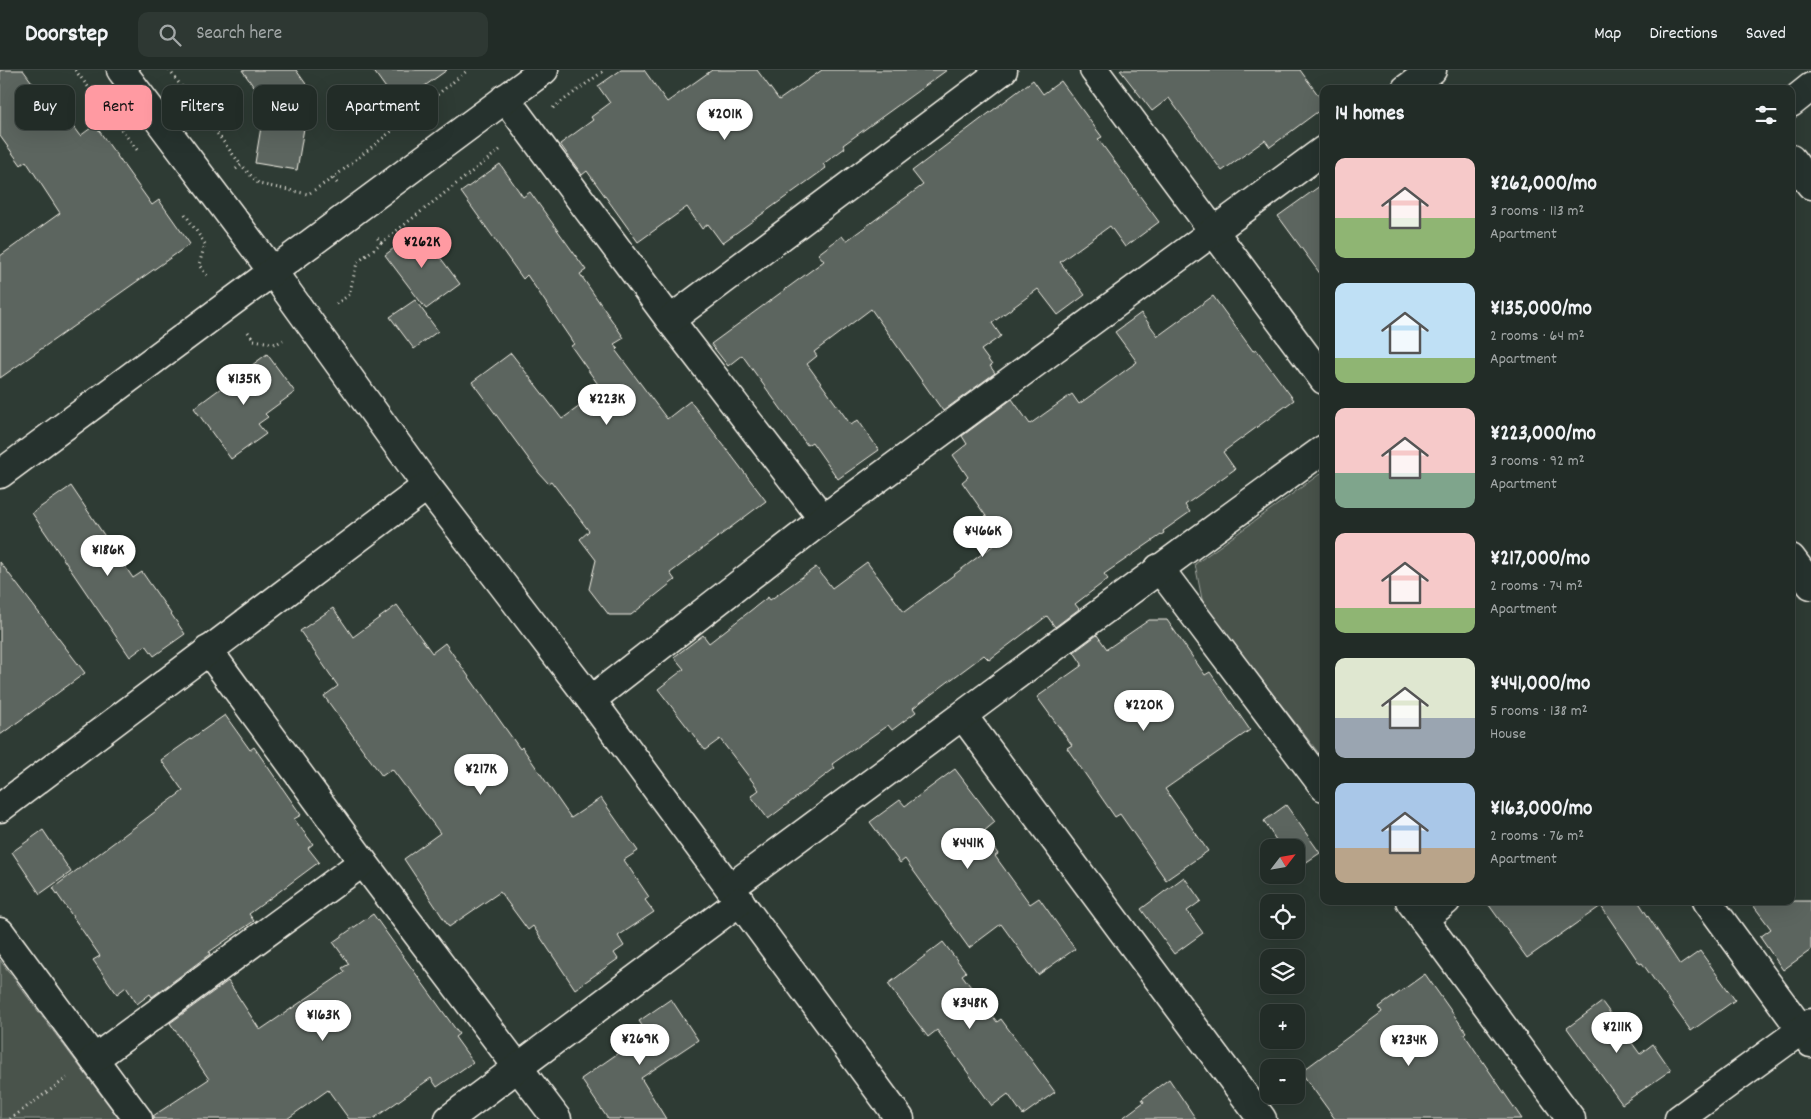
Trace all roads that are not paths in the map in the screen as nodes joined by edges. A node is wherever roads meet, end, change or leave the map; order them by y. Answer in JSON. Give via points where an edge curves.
{"nodes":[{"id":1,"x":121,"y":70,"type":"edge"},
{"id":2,"x":1003,"y":70,"type":"edge"},
{"id":3,"x":1094,"y":70,"type":"edge"},
{"id":4,"x":1432,"y":70,"type":"edge"},
{"id":5,"x":521,"y":81,"type":"edge"},
{"id":6,"x":1411,"y":85,"type":"edge"},
{"id":7,"x":1811,"y":87,"type":"edge"},
{"id":8,"x":1795,"y":99,"type":"edge"},
{"id":9,"x":1320,"y":153,"type":"edge"},
{"id":10,"x":1795,"y":163,"type":"edge"},
{"id":11,"x":1811,"y":185,"type":"edge"},
{"id":12,"x":1214,"y":232,"type":"junction"},
{"id":13,"x":274,"y":272,"type":"junction"},
{"id":14,"x":670,"y":320,"type":"junction"},
{"id":15,"x":1320,"y":375,"type":"edge"},
{"id":16,"x":1320,"y":452,"type":"edge"},
{"id":17,"x":0,"y":474,"type":"edge"},
{"id":18,"x":427,"y":486,"type":"junction"},
{"id":19,"x":823,"y":519,"type":"junction"},
{"id":20,"x":1795,"y":563,"type":"edge"},
{"id":21,"x":1159,"y":568,"type":"junction"},
{"id":22,"x":1811,"y":585,"type":"edge"},
{"id":23,"x":208,"y":650,"type":"junction"},
{"id":24,"x":591,"y":700,"type":"junction"},
{"id":25,"x":962,"y":716,"type":"junction"},
{"id":26,"x":1320,"y":782,"type":"edge"},
{"id":27,"x":0,"y":808,"type":"edge"},
{"id":28,"x":363,"y":862,"type":"junction"},
{"id":29,"x":735,"y":895,"type":"junction"},
{"id":30,"x":1433,"y":905,"type":"edge"},
{"id":31,"x":1710,"y":905,"type":"edge"},
{"id":32,"x":1416,"y":910,"type":"edge"},
{"id":33,"x":0,"y":932,"type":"edge"},
{"id":34,"x":1808,"y":1032,"type":"edge"},
{"id":35,"x":94,"y":1059,"type":"junction"},
{"id":36,"x":518,"y":1067,"type":"junction"},
{"id":37,"x":138,"y":1119,"type":"edge"},
{"id":38,"x":450,"y":1119,"type":"edge"},
{"id":39,"x":557,"y":1119,"type":"edge"},
{"id":40,"x":900,"y":1119,"type":"edge"},
{"id":41,"x":1262,"y":1119,"type":"edge"},
{"id":42,"x":1572,"y":1119,"type":"edge"},
{"id":43,"x":1679,"y":1119,"type":"edge"}],
"edges":[{"from":1,"to":13,"type":"street"},
{"from":2,"to":14,"type":"street"},
{"from":3,"to":12,"type":"street"},
{"from":4,"to":6,"type":"street"},
{"from":5,"to":13,"type":"street"},
{"from":5,"to":14,"type":"street","via":[[528,127]]},
{"from":7,"to":8,"type":"street"},
{"from":9,"to":12,"type":"street"},
{"from":10,"to":11,"type":"street"},
{"from":12,"to":15,"type":"street"},
{"from":12,"to":19,"type":"street"},
{"from":13,"to":17,"type":"street"},
{"from":13,"to":18,"type":"street"},
{"from":14,"to":19,"type":"street"},
{"from":16,"to":21,"type":"street"},
{"from":18,"to":23,"type":"street"},
{"from":18,"to":24,"type":"street"},
{"from":19,"to":24,"type":"street"},
{"from":20,"to":22,"type":"street"},
{"from":21,"to":25,"type":"street"},
{"from":21,"to":26,"type":"street"},
{"from":23,"to":27,"type":"street"},
{"from":23,"to":28,"type":"street"},
{"from":24,"to":29,"type":"street"},
{"from":25,"to":29,"type":"street"},
{"from":25,"to":41,"type":"street"},
{"from":28,"to":35,"type":"street"},
{"from":28,"to":36,"type":"street"},
{"from":29,"to":36,"type":"street"},
{"from":29,"to":40,"type":"street"},
{"from":30,"to":32,"type":"street"},
{"from":31,"to":34,"type":"street"},
{"from":32,"to":42,"type":"street"},
{"from":33,"to":35,"type":"street"},
{"from":34,"to":43,"type":"street"},
{"from":35,"to":37,"type":"street"},
{"from":36,"to":38,"type":"street"},
{"from":36,"to":39,"type":"street"}]}
